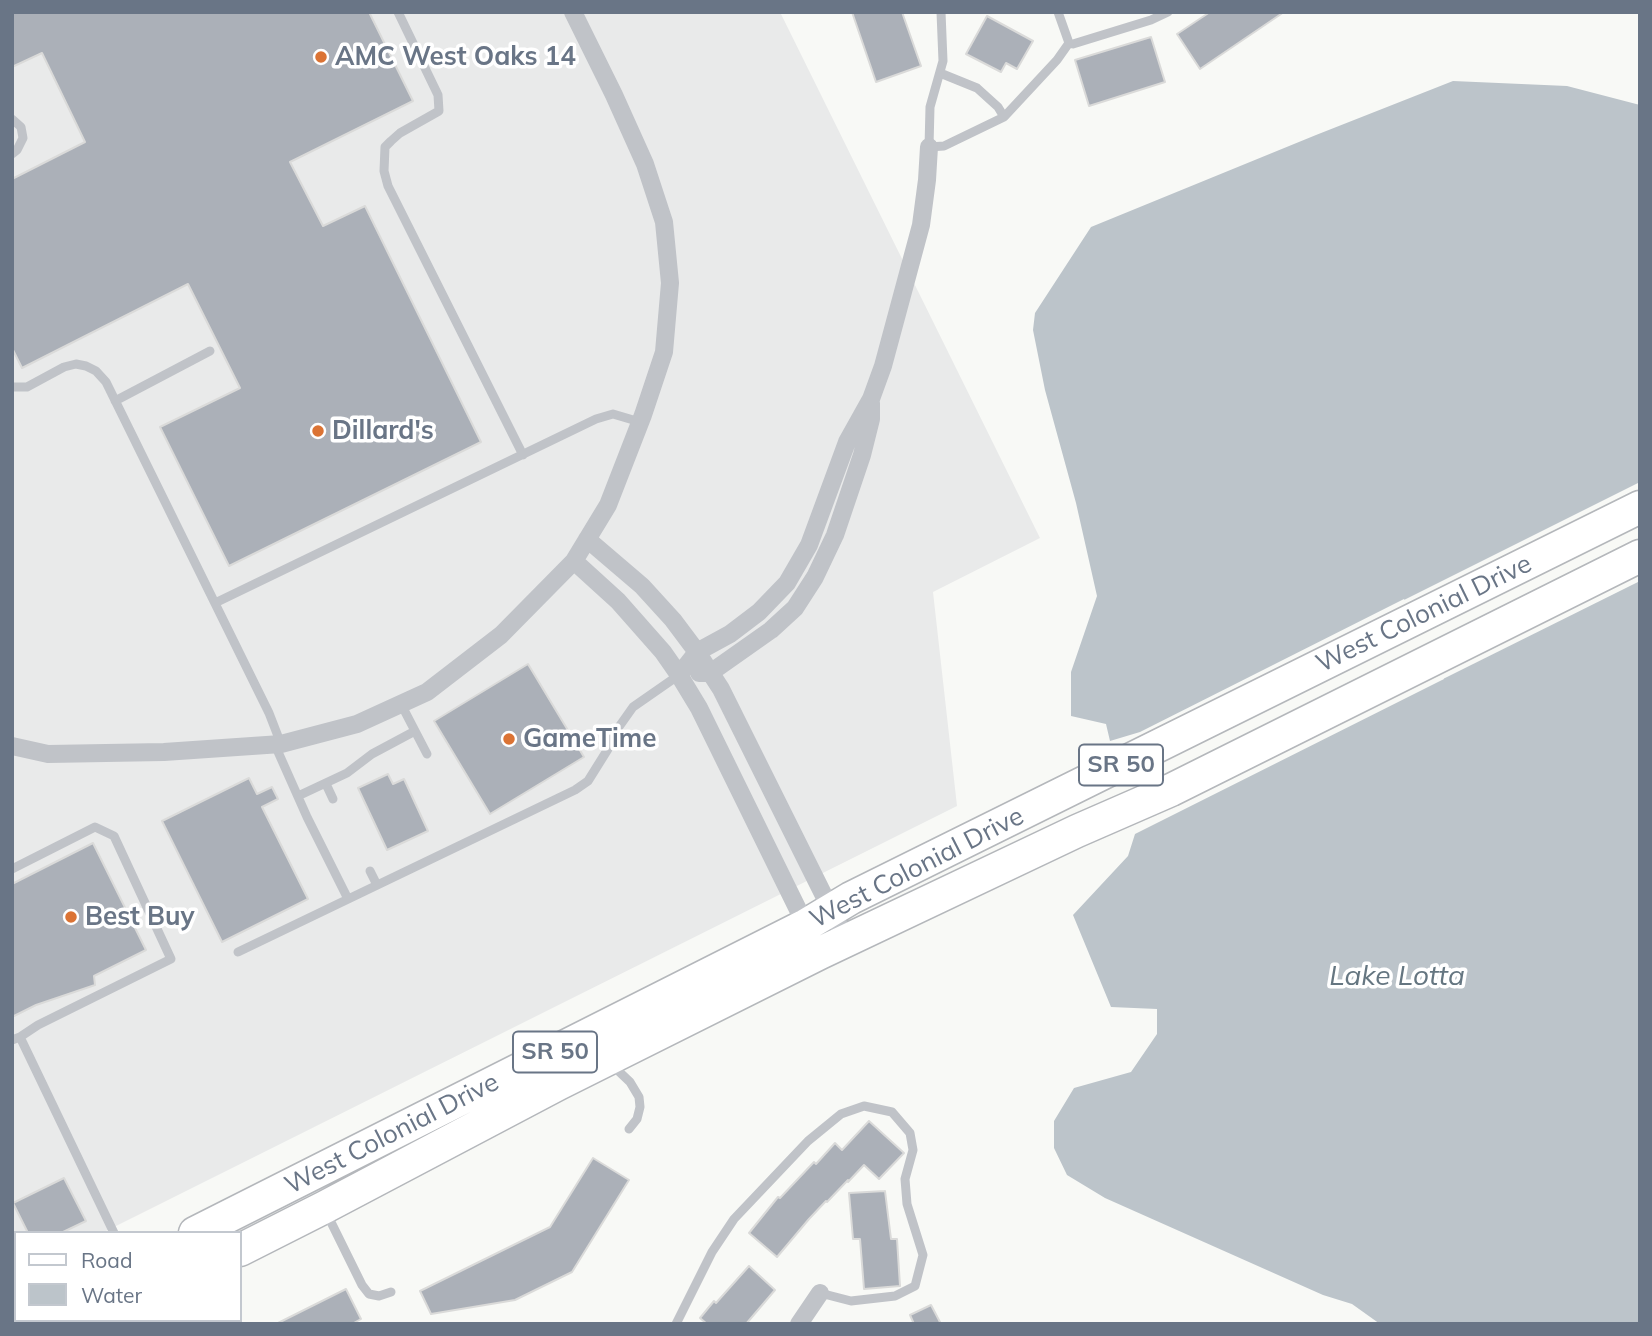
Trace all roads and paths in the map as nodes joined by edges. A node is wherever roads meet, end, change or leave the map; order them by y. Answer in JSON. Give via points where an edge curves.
{"nodes":[{"id":1,"x":398,"y":12,"type":"edge"},
{"id":2,"x":573,"y":12,"type":"edge"},
{"id":3,"x":941,"y":12,"type":"edge"},
{"id":4,"x":1058,"y":12,"type":"edge"},
{"id":5,"x":1168,"y":12,"type":"edge"},
{"id":6,"x":1069,"y":43,"type":"junction"},
{"id":7,"x":940,"y":73,"type":"junction"},
{"id":8,"x":1003,"y":117,"type":"junction"},
{"id":9,"x":12,"y":119,"type":"edge"},
{"id":10,"x":929,"y":147,"type":"junction"},
{"id":11,"x":12,"y":153,"type":"edge"},
{"id":12,"x":210,"y":351,"type":"dead end"},
{"id":13,"x":12,"y":387,"type":"edge"},
{"id":14,"x":871,"y":399,"type":"junction"},
{"id":15,"x":115,"y":401,"type":"junction"},
{"id":16,"x":640,"y":422,"type":"junction"},
{"id":17,"x":523,"y":455,"type":"junction"},
{"id":18,"x":1640,"y":507,"type":"edge"},
{"id":19,"x":587,"y":539,"type":"junction"},
{"id":20,"x":1640,"y":556,"type":"edge"},
{"id":21,"x":573,"y":561,"type":"junction"},
{"id":22,"x":215,"y":603,"type":"junction"},
{"id":23,"x":697,"y":652,"type":"junction"},
{"id":24,"x":710,"y":673,"type":"junction"},
{"id":25,"x":679,"y":675,"type":"junction"},
{"id":26,"x":401,"y":704,"type":"junction"},
{"id":27,"x":415,"y":731,"type":"junction"},
{"id":28,"x":278,"y":744,"type":"junction"},
{"id":29,"x":12,"y":746,"type":"edge"},
{"id":30,"x":428,"y":754,"type":"dead end"},
{"id":31,"x":326,"y":784,"type":"junction"},
{"id":32,"x":298,"y":796,"type":"junction"},
{"id":33,"x":333,"y":799,"type":"dead end"},
{"id":34,"x":12,"y":869,"type":"edge"},
{"id":35,"x":370,"y":871,"type":"dead end"},
{"id":36,"x":377,"y":885,"type":"junction"},
{"id":37,"x":348,"y":899,"type":"junction"},
{"id":38,"x":825,"y":932,"type":"junction"},
{"id":39,"x":238,"y":952,"type":"dead end"},
{"id":40,"x":16,"y":1038,"type":"edge"},
{"id":41,"x":606,"y":1060,"type":"junction"},
{"id":42,"x":629,"y":1129,"type":"dead end"},
{"id":43,"x":323,"y":1208,"type":"junction"},
{"id":44,"x":113,"y":1231,"type":"edge"},
{"id":45,"x":199,"y":1231,"type":"edge"},
{"id":46,"x":242,"y":1249,"type":"edge"},
{"id":47,"x":391,"y":1292,"type":"dead end"},
{"id":48,"x":820,"y":1293,"type":"joint"},
{"id":49,"x":676,"y":1324,"type":"edge"},
{"id":50,"x":799,"y":1324,"type":"edge"}],
"edges":[{"from":1,"to":17,"type":"lane","via":[[438,95],[439,111],[400,133],[385,148],[388,186]]},
{"from":2,"to":16,"type":"street","via":[[641,154],[664,222],[670,284],[664,352]]},
{"from":3,"to":7,"type":"lane"},
{"from":4,"to":6,"type":"lane"},
{"from":5,"to":6,"type":"lane"},
{"from":6,"to":8,"type":"lane"},
{"from":7,"to":8,"type":"lane","via":[[977,88]]},
{"from":7,"to":10,"type":"lane","via":[[930,107]]},
{"from":8,"to":10,"type":"lane","via":[[944,146]]},
{"from":9,"to":11,"type":"lane","via":[[21,127],[23,138]]},
{"from":10,"to":14,"type":"street","via":[[921,225]]},
{"from":12,"to":15,"type":"lane"},
{"from":13,"to":15,"type":"lane","via":[[27,387],[65,367],[86,366],[106,382]]},
{"from":14,"to":23,"type":"street","via":[[847,442],[809,545],[787,583],[759,612]]},
{"from":14,"to":24,"type":"street","via":[[862,455],[815,577],[795,608],[771,630]]},
{"from":15,"to":22,"type":"lane"},
{"from":16,"to":17,"type":"lane","via":[[613,414]]},
{"from":16,"to":19,"type":"street","via":[[608,505]]},
{"from":17,"to":22,"type":"lane"},
{"from":18,"to":38,"type":"highway","name":"West Colonial Drive","number":"SR 50","via":[[863,892]]},
{"from":19,"to":21,"type":"street"},
{"from":19,"to":23,"type":"street","via":[[642,586]]},
{"from":20,"to":38,"type":"highway","name":"West Colonial Drive","number":"SR 50","via":[[1171,790]]},
{"from":21,"to":25,"type":"street","via":[[618,601]]},
{"from":21,"to":26,"type":"street","via":[[501,635],[427,692]]},
{"from":22,"to":28,"type":"lane","via":[[269,713]]},
{"from":23,"to":24,"type":"street"},
{"from":23,"to":25,"type":"street"},
{"from":24,"to":25,"type":"street"},
{"from":24,"to":38,"type":"street","via":[[721,689]]},
{"from":25,"to":36,"type":"lane","via":[[633,707],[588,781]]},
{"from":25,"to":38,"type":"street"},
{"from":26,"to":27,"type":"lane"},
{"from":26,"to":28,"type":"street","via":[[357,724]]},
{"from":27,"to":30,"type":"lane"},
{"from":27,"to":31,"type":"lane"},
{"from":28,"to":29,"type":"street","via":[[48,754]]},
{"from":28,"to":32,"type":"lane"},
{"from":31,"to":32,"type":"lane"},
{"from":31,"to":33,"type":"lane"},
{"from":32,"to":37,"type":"lane"},
{"from":34,"to":40,"type":"lane","via":[[95,827],[114,836],[172,959]]},
{"from":35,"to":36,"type":"lane"},
{"from":36,"to":37,"type":"lane"},
{"from":37,"to":39,"type":"lane"},
{"from":38,"to":41,"type":"highway","name":"West Colonial Drive","number":"SR 50"},
{"from":38,"to":45,"type":"highway","name":"West Colonial Drive","number":"SR 50"},
{"from":40,"to":44,"type":"lane"},
{"from":41,"to":42,"type":"lane","via":[[639,1097],[637,1119]]},
{"from":41,"to":43,"type":"highway","name":"West Colonial Drive","number":"SR 50"},
{"from":43,"to":46,"type":"highway","name":"West Colonial Drive","number":"SR 50"},
{"from":43,"to":47,"type":"lane","via":[[369,1294]]},
{"from":48,"to":49,"type":"lane","via":[[851,1301],[895,1296],[915,1286],[923,1255],[907,1204],[905,1179],[913,1150],[910,1133],[892,1112],[864,1106],[841,1115],[808,1141],[734,1219]]},
{"from":48,"to":50,"type":"street"}]}
